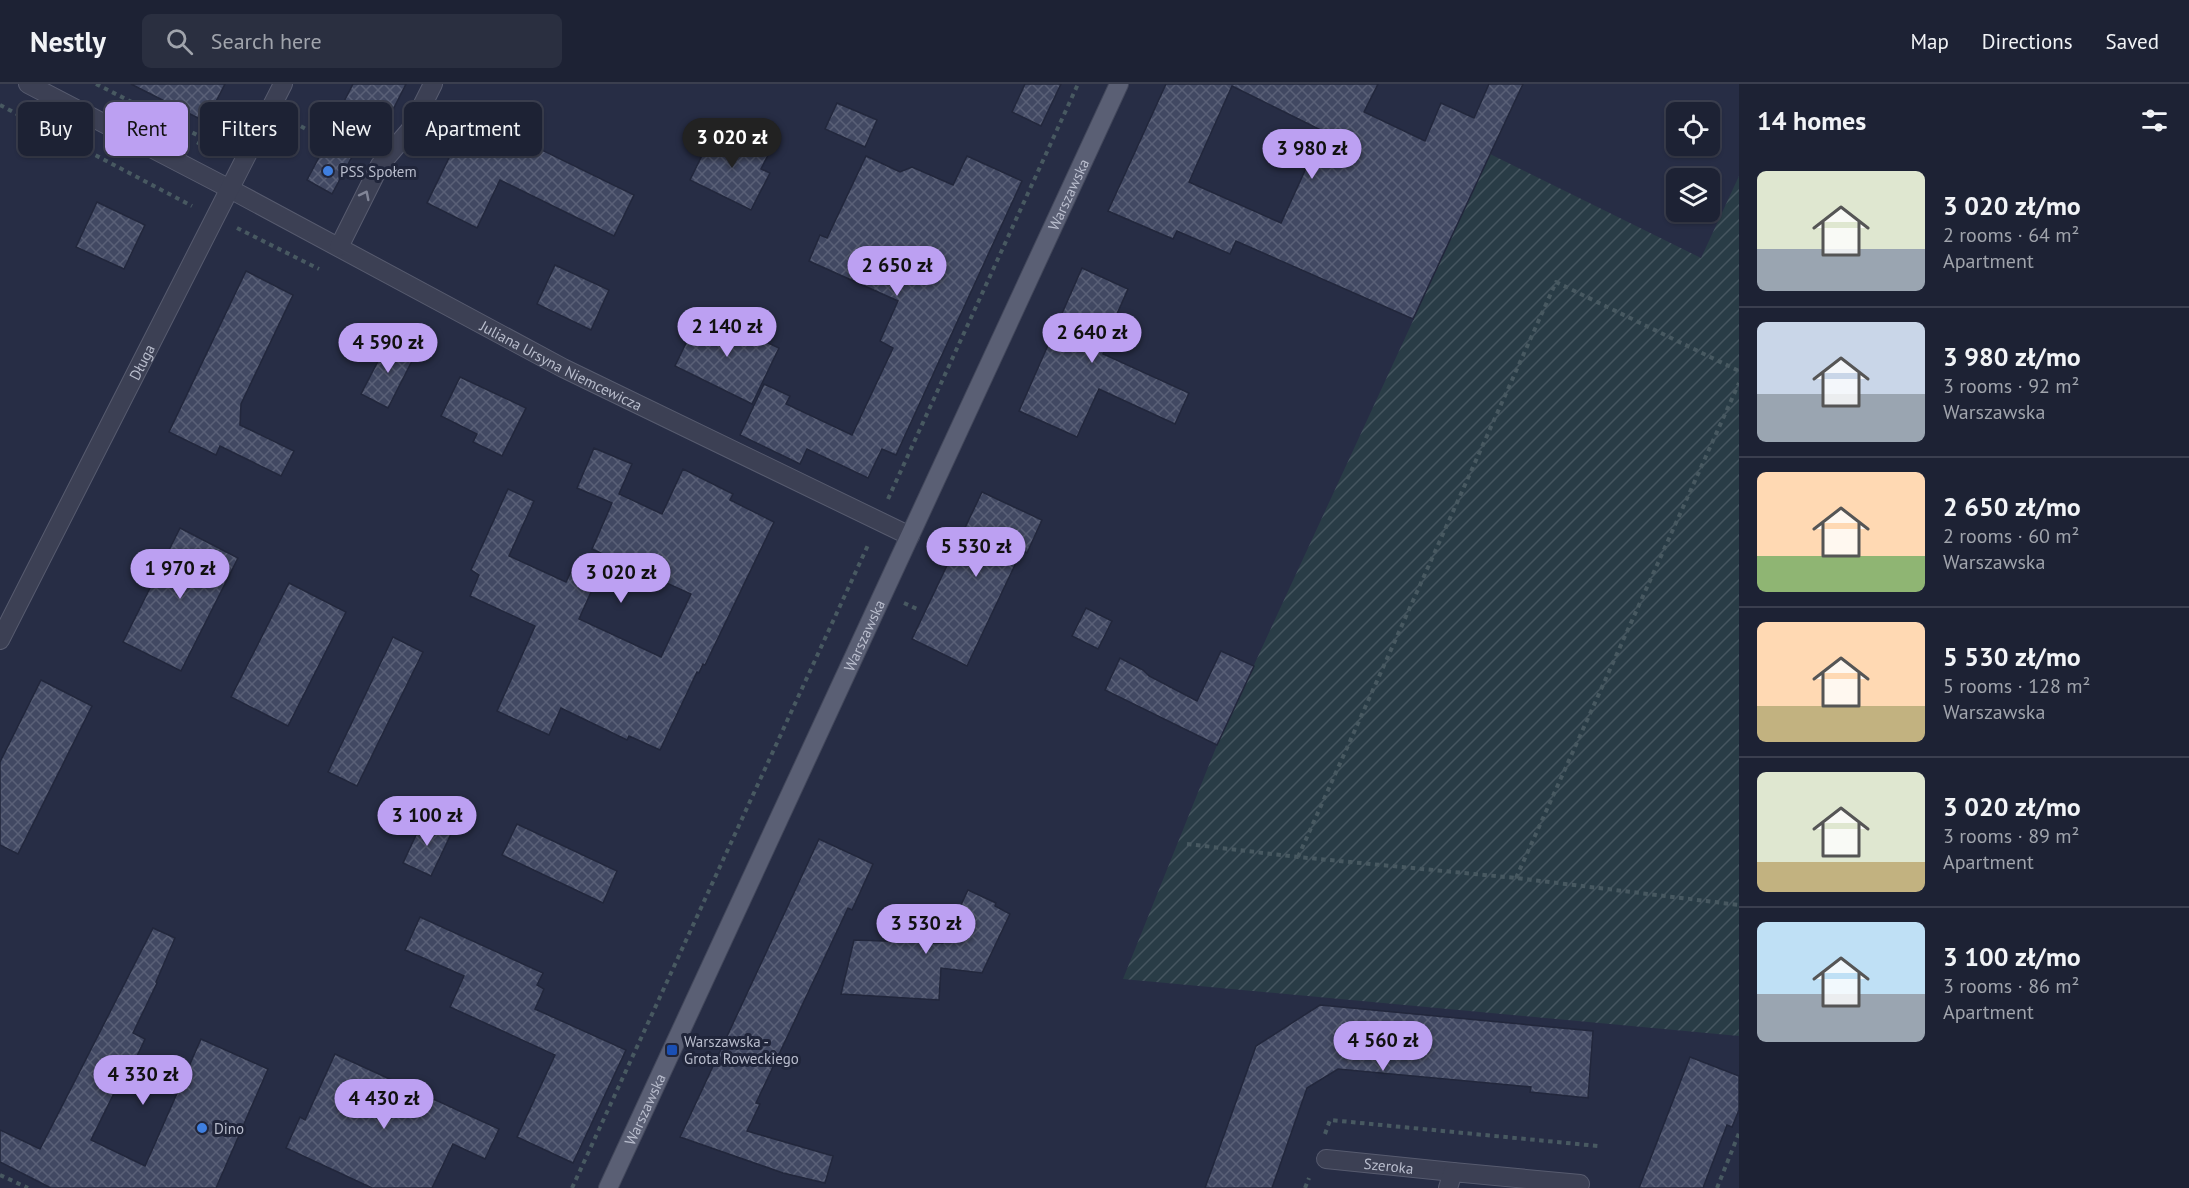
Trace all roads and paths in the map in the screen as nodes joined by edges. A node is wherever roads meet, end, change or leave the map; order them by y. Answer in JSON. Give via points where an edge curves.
{"nodes":[{"id":1,"x":28,"y":84,"type":"edge"},
{"id":2,"x":96,"y":84,"type":"edge"},
{"id":3,"x":283,"y":84,"type":"edge"},
{"id":4,"x":433,"y":84,"type":"edge"},
{"id":5,"x":1078,"y":84,"type":"edge"},
{"id":6,"x":1119,"y":84,"type":"edge"},
{"id":7,"x":0,"y":105,"type":"edge"},
{"id":8,"x":298,"y":125,"type":"edge"},
{"id":9,"x":200,"y":136,"type":"edge"},
{"id":10,"x":200,"y":141,"type":"edge"},
{"id":11,"x":360,"y":158,"type":"dead end"},
{"id":12,"x":188,"y":167,"type":"junction"},
{"id":13,"x":230,"y":189,"type":"junction"},
{"id":14,"x":214,"y":217,"type":"junction"},
{"id":15,"x":339,"y":247,"type":"junction"},
{"id":16,"x":329,"y":274,"type":"dead end"},
{"id":17,"x":1739,"y":371,"type":"edge"},
{"id":18,"x":1739,"y":383,"type":"edge"},
{"id":19,"x":878,"y":521,"type":"junction"},
{"id":20,"x":910,"y":536,"type":"junction"},
{"id":21,"x":0,"y":640,"type":"edge"},
{"id":22,"x":1187,"y":844,"type":"dead end"},
{"id":23,"x":1298,"y":858,"type":"junction"},
{"id":24,"x":1516,"y":879,"type":"junction"},
{"id":25,"x":1739,"y":905,"type":"edge"},
{"id":26,"x":1739,"y":1133,"type":"edge"},
{"id":27,"x":1323,"y":1140,"type":"dead end"},
{"id":28,"x":1598,"y":1146,"type":"dead end"},
{"id":29,"x":1319,"y":1164,"type":"joint"},
{"id":30,"x":0,"y":1175,"type":"edge"},
{"id":31,"x":1450,"y":1180,"type":"edge"},
{"id":32,"x":1580,"y":1184,"type":"dead end"},
{"id":33,"x":28,"y":1188,"type":"edge"},
{"id":34,"x":572,"y":1188,"type":"edge"},
{"id":35,"x":608,"y":1188,"type":"edge"},
{"id":36,"x":1305,"y":1188,"type":"edge"},
{"id":37,"x":1717,"y":1188,"type":"edge"}],
"edges":[{"from":1,"to":12,"type":"street","name":"Juliana Ursyna Niemcewicza"},
{"from":2,"to":9,"type":"path"},
{"from":3,"to":13,"type":"street","name":"Długa"},
{"from":15,"to":4,"type":"street","one_way":true,"via":[[380,165],[410,130]]},
{"from":5,"to":19,"type":"path"},
{"from":6,"to":20,"type":"main road","name":"Warszawska"},
{"from":7,"to":12,"type":"path","via":[[193,207]]},
{"from":8,"to":11,"type":"path"},
{"from":10,"to":12,"type":"path"},
{"from":12,"to":13,"type":"street","name":"Juliana Ursyna Niemcewicza"},
{"from":13,"to":14,"type":"street","name":"Długa"},
{"from":13,"to":15,"type":"street","name":"Juliana Ursyna Niemcewicza"},
{"from":14,"to":16,"type":"path"},
{"from":14,"to":21,"type":"street","name":"Długa"},
{"from":15,"to":19,"type":"street","name":"Juliana Ursyna Niemcewicza","via":[[563,368]]},
{"from":17,"to":23,"type":"path","via":[[1556,282]]},
{"from":18,"to":24,"type":"path"},
{"from":19,"to":20,"type":"street","name":"Juliana Ursyna Niemcewicza"},
{"from":19,"to":34,"type":"path"},
{"from":20,"to":35,"type":"main road","name":"Warszawska"},
{"from":22,"to":23,"type":"path"},
{"from":23,"to":24,"type":"path"},
{"from":24,"to":25,"type":"path"},
{"from":26,"to":37,"type":"path"},
{"from":27,"to":28,"type":"path","via":[[1330,1120]]},
{"from":29,"to":31,"type":"street","name":"Szeroka"},
{"from":29,"to":36,"type":"path"},
{"from":30,"to":33,"type":"path"},
{"from":31,"to":32,"type":"street","name":"Szeroka"}]}
